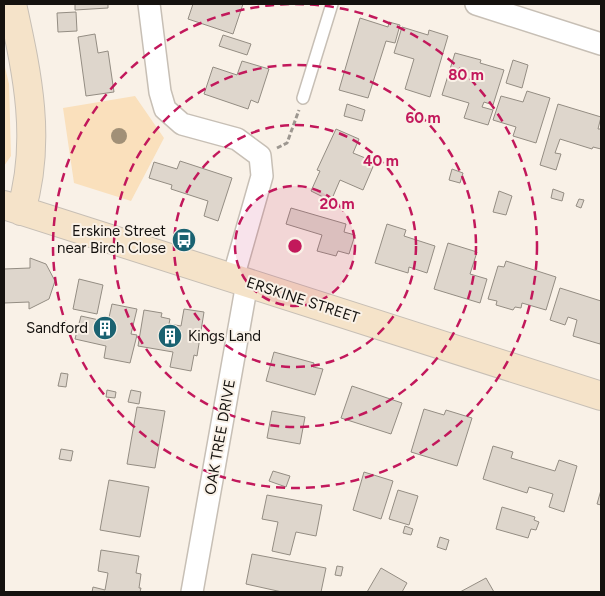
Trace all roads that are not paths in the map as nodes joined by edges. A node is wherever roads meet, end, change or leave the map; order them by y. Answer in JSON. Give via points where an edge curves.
{"nodes":[{"id":1,"x":12,"y":4,"type":"edge"},
{"id":2,"x":149,"y":4,"type":"edge"},
{"id":3,"x":332,"y":4,"type":"edge"},
{"id":4,"x":476,"y":4,"type":"edge"},
{"id":5,"x":601,"y":44,"type":"edge"},
{"id":6,"x":303,"y":98,"type":"road end"},
{"id":7,"x":12,"y":208,"type":"edge"},
{"id":8,"x":240,"y":280,"type":"junction"},
{"id":9,"x":601,"y":396,"type":"edge"},
{"id":10,"x":192,"y":592,"type":"edge"}],
"edges":[{"from":1,"to":7,"type":"street","via":[[31,104],[32,140],[26,193]]},
{"from":2,"to":8,"type":"street","name":"OAK TREE DRIVE","via":[[165,109],[182,124],[237,139],[260,156],[262,176]]},
{"from":3,"to":6,"type":"lane"},
{"from":4,"to":5,"type":"street"},
{"from":7,"to":8,"type":"street","name":"ERSKINE STREET"},
{"from":8,"to":9,"type":"street","name":"ERSKINE STREET"},
{"from":8,"to":10,"type":"street","name":"OAK TREE DRIVE"}]}
